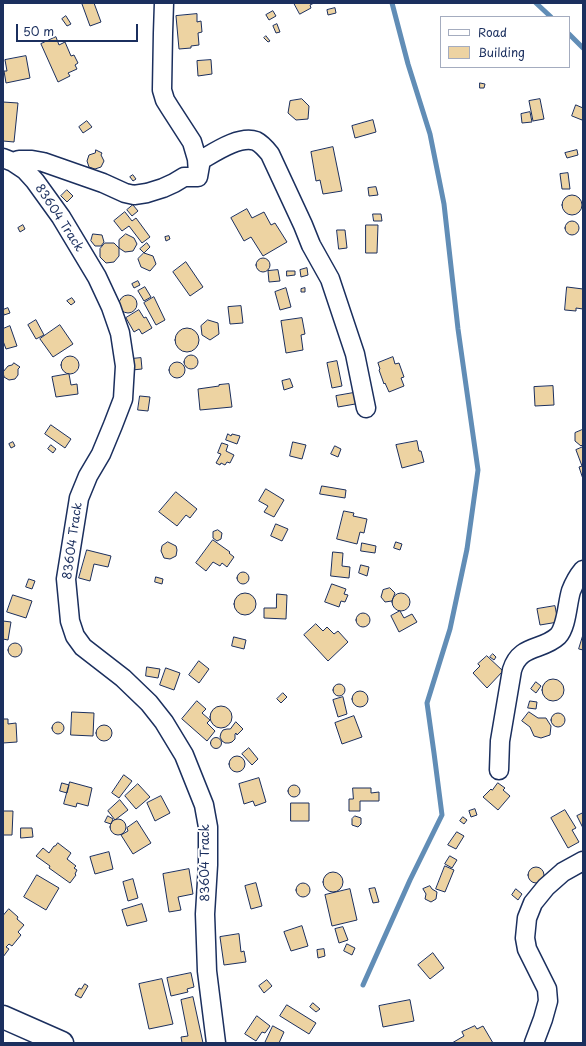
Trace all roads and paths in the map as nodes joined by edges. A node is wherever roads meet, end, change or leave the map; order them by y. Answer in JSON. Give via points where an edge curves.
{"nodes":[{"id":1,"x":164,"y":3,"type":"edge"},
{"id":2,"x":8,"y":160,"type":"edge"},
{"id":3,"x":198,"y":177,"type":"junction"},
{"id":4,"x":366,"y":408,"type":"dead end"},
{"id":5,"x":583,"y":570,"type":"edge"},
{"id":6,"x":499,"y":770,"type":"dead end"},
{"id":7,"x":583,"y":861,"type":"edge"},
{"id":8,"x":3,"y":1017,"type":"edge"},
{"id":9,"x":62,"y":1043,"type":"edge"},
{"id":10,"x":216,"y":1043,"type":"edge"},
{"id":11,"x":534,"y":1043,"type":"edge"}],
"edges":[{"from":1,"to":3,"type":"street","via":[[162,90],[165,100],[192,142],[197,159]]},
{"from":2,"to":3,"type":"street","via":[[43,162],[134,195],[163,188],[184,177]]},
{"from":2,"to":10,"type":"street","name":"83604 Track","via":[[25,170],[61,217],[97,277],[120,333],[125,366],[123,399],[114,425],[79,498],[66,579],[70,621],[75,636],[83,647],[123,678],[164,722],[184,755],[204,805],[208,826],[205,914],[207,971]]},
{"from":3,"to":4,"type":"street","via":[[201,160],[232,143],[243,140],[255,141],[270,154],[311,245],[330,279],[355,354]]},
{"from":5,"to":6,"type":"street","via":[[571,592],[558,636],[524,653],[514,662],[500,741]]},
{"from":7,"to":11,"type":"street","via":[[563,872],[546,887],[533,903],[527,918],[527,949],[547,989],[548,1001]]},
{"from":8,"to":9,"type":"main road"}]}
